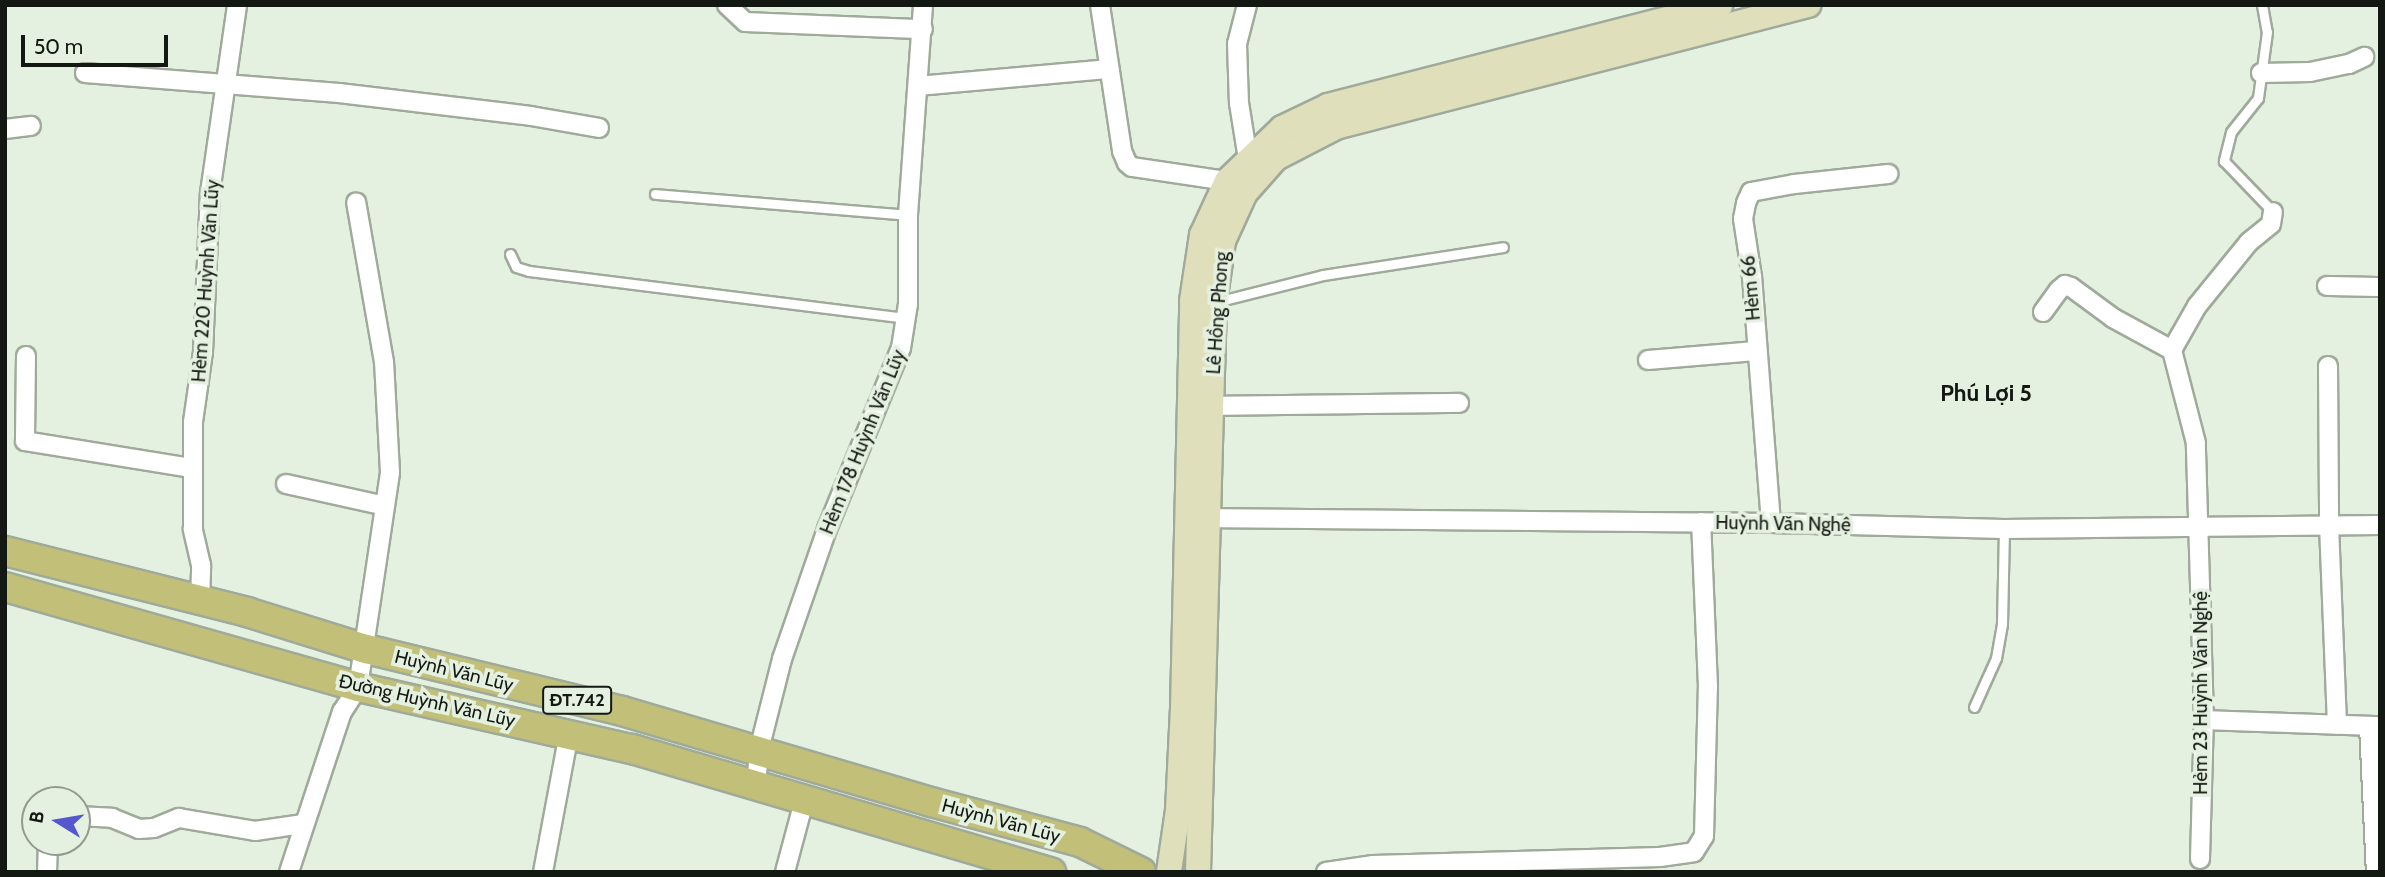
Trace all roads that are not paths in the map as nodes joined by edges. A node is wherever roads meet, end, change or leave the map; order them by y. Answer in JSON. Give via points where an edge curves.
{"nodes":[{"id":1,"x":237,"y":5,"type":"edge"},
{"id":2,"x":727,"y":5,"type":"edge"},
{"id":3,"x":923,"y":5,"type":"edge"},
{"id":4,"x":1100,"y":5,"type":"edge"},
{"id":5,"x":1247,"y":5,"type":"edge"},
{"id":6,"x":1720,"y":5,"type":"edge"},
{"id":7,"x":1808,"y":5,"type":"edge"},
{"id":8,"x":2262,"y":5,"type":"edge"},
{"id":9,"x":923,"y":29,"type":"junction"},
{"id":10,"x":2364,"y":57,"type":"dead end"},
{"id":11,"x":1109,"y":69,"type":"junction"},
{"id":12,"x":85,"y":73,"type":"dead end"},
{"id":13,"x":2261,"y":73,"type":"junction"},
{"id":14,"x":224,"y":82,"type":"junction"},
{"id":15,"x":918,"y":86,"type":"junction"},
{"id":16,"x":31,"y":126,"type":"dead end"},
{"id":17,"x":599,"y":128,"type":"dead end"},
{"id":18,"x":5,"y":129,"type":"edge"},
{"id":19,"x":1248,"y":159,"type":"junction"},
{"id":20,"x":1888,"y":174,"type":"dead end"},
{"id":21,"x":1227,"y":181,"type":"junction"},
{"id":22,"x":655,"y":194,"type":"dead end"},
{"id":23,"x":356,"y":202,"type":"dead end"},
{"id":24,"x":2273,"y":212,"type":"joint"},
{"id":25,"x":908,"y":215,"type":"junction"},
{"id":26,"x":1503,"y":247,"type":"dead end"},
{"id":27,"x":510,"y":254,"type":"dead end"},
{"id":28,"x":2327,"y":286,"type":"dead end"},
{"id":29,"x":2380,"y":287,"type":"edge"},
{"id":30,"x":1214,"y":303,"type":"junction"},
{"id":31,"x":2043,"y":312,"type":"dead end"},
{"id":32,"x":907,"y":318,"type":"junction"},
{"id":33,"x":2172,"y":350,"type":"junction"},
{"id":34,"x":1756,"y":351,"type":"junction"},
{"id":35,"x":26,"y":356,"type":"dead end"},
{"id":36,"x":1648,"y":360,"type":"dead end"},
{"id":37,"x":2328,"y":366,"type":"dead end"},
{"id":38,"x":1459,"y":403,"type":"dead end"},
{"id":39,"x":1212,"y":406,"type":"junction"},
{"id":40,"x":191,"y":468,"type":"junction"},
{"id":41,"x":286,"y":484,"type":"dead end"},
{"id":42,"x":385,"y":506,"type":"junction"},
{"id":43,"x":1197,"y":518,"type":"junction"},
{"id":44,"x":1701,"y":522,"type":"junction"},
{"id":45,"x":1770,"y":523,"type":"junction"},
{"id":46,"x":2329,"y":525,"type":"junction"},
{"id":47,"x":2380,"y":525,"type":"edge"},
{"id":48,"x":2199,"y":527,"type":"junction"},
{"id":49,"x":2004,"y":529,"type":"junction"},
{"id":50,"x":5,"y":551,"type":"edge"},
{"id":51,"x":5,"y":587,"type":"edge"},
{"id":52,"x":200,"y":600,"type":"junction"},
{"id":53,"x":366,"y":649,"type":"junction"},
{"id":54,"x":358,"y":687,"type":"junction"},
{"id":55,"x":1974,"y":707,"type":"dead end"},
{"id":56,"x":2204,"y":720,"type":"junction"},
{"id":57,"x":2337,"y":724,"type":"junction"},
{"id":58,"x":2374,"y":726,"type":"edge"},
{"id":59,"x":569,"y":733,"type":"junction"},
{"id":60,"x":759,"y":750,"type":"junction"},
{"id":61,"x":756,"y":786,"type":"junction"},
{"id":62,"x":804,"y":801,"type":"junction"},
{"id":63,"x":91,"y":817,"type":"edge"},
{"id":64,"x":303,"y":824,"type":"junction"},
{"id":65,"x":2200,"y":859,"type":"dead end"},
{"id":66,"x":289,"y":872,"type":"edge"},
{"id":67,"x":543,"y":872,"type":"edge"},
{"id":68,"x":785,"y":872,"type":"edge"},
{"id":69,"x":1051,"y":872,"type":"edge"},
{"id":70,"x":1141,"y":872,"type":"edge"},
{"id":71,"x":1170,"y":872,"type":"edge"},
{"id":72,"x":1198,"y":872,"type":"edge"},
{"id":73,"x":1326,"y":872,"type":"edge"},
{"id":74,"x":2376,"y":872,"type":"edge"}],
"edges":[{"from":1,"to":14,"type":"street","name":"Hẻm 220 Huỳnh Văn Lũy"},
{"from":2,"to":9,"type":"street","via":[[745,22]]},
{"from":3,"to":9,"type":"street","name":"Hẻm 178 Huỳnh Văn Lũy"},
{"from":4,"to":11,"type":"street"},
{"from":5,"to":19,"type":"street","via":[[1237,44]]},
{"from":6,"to":19,"type":"street","name":"Lê Hồng Phong","via":[[1328,106],[1282,128]]},
{"from":7,"to":30,"type":"street","name":"Lê Hồng Phong","via":[[1336,127],[1276,158],[1245,193],[1223,241]]},
{"from":8,"to":13,"type":"lane","via":[[2267,32]]},
{"from":9,"to":15,"type":"street","name":"Hẻm 178 Huỳnh Văn Lũy"},
{"from":10,"to":13,"type":"street","via":[[2310,72]]},
{"from":11,"to":15,"type":"street"},
{"from":11,"to":21,"type":"street","via":[[1126,163]]},
{"from":12,"to":14,"type":"street"},
{"from":13,"to":24,"type":"lane","via":[[2258,98],[2231,132],[2224,161]]},
{"from":14,"to":17,"type":"street","via":[[531,116]]},
{"from":14,"to":40,"type":"street","name":"Hẻm 220 Huỳnh Văn Lũy","via":[[210,193],[203,352]]},
{"from":15,"to":25,"type":"street","name":"Hẻm 178 Huỳnh Văn Lũy"},
{"from":16,"to":18,"type":"street"},
{"from":19,"to":21,"type":"street","name":"Lê Hồng Phong"},
{"from":20,"to":34,"type":"street","name":"Hẻm 66","via":[[1751,192],[1743,219]]},
{"from":21,"to":43,"type":"street","name":"Lê Hồng Phong","via":[[1202,235],[1192,301]]},
{"from":22,"to":25,"type":"lane"},
{"from":23,"to":42,"type":"street","via":[[384,362],[390,472]]},
{"from":24,"to":33,"type":"street","via":[[2271,224],[2249,242],[2197,306]]},
{"from":25,"to":32,"type":"street","name":"Hẻm 178 Huỳnh Văn Lũy"},
{"from":26,"to":30,"type":"lane","via":[[1323,275]]},
{"from":27,"to":32,"type":"lane","via":[[516,267],[529,271]]},
{"from":28,"to":29,"type":"street"},
{"from":30,"to":39,"type":"street","name":"Lê Hồng Phong"},
{"from":31,"to":33,"type":"street","via":[[2065,285]]},
{"from":32,"to":60,"type":"street","name":"Hẻm 178 Huỳnh Văn Lũy","via":[[901,348],[782,659]]},
{"from":33,"to":48,"type":"street","name":"Hẻm 23 Huỳnh Văn Nghệ","via":[[2196,443]]},
{"from":34,"to":36,"type":"street"},
{"from":34,"to":45,"type":"street","name":"Hẻm 66"},
{"from":35,"to":40,"type":"street","via":[[25,441]]},
{"from":37,"to":46,"type":"street"},
{"from":38,"to":39,"type":"street"},
{"from":39,"to":43,"type":"street","name":"Lê Hồng Phong"},
{"from":40,"to":52,"type":"street","name":"Hẻm 220 Huỳnh Văn Lũy"},
{"from":41,"to":42,"type":"street"},
{"from":42,"to":53,"type":"street"},
{"from":43,"to":44,"type":"street","name":"Huỳnh Văn Nghệ"},
{"from":43,"to":71,"type":"street","name":"Lê Hồng Phong"},
{"from":43,"to":72,"type":"street","name":"Lê Hồng Phong"},
{"from":44,"to":45,"type":"street","name":"Huỳnh Văn Nghệ"},
{"from":44,"to":73,"type":"street","via":[[1707,727],[1704,836],[1694,852],[1660,857],[1373,865]]},
{"from":45,"to":49,"type":"street","name":"Huỳnh Văn Nghệ"},
{"from":46,"to":47,"type":"street","name":"Huỳnh Văn Nghệ"},
{"from":46,"to":48,"type":"street","name":"Huỳnh Văn Nghệ"},
{"from":46,"to":57,"type":"street"},
{"from":48,"to":49,"type":"street","name":"Huỳnh Văn Nghệ"},
{"from":48,"to":56,"type":"street","name":"Hẻm 23 Huỳnh Văn Nghệ"},
{"from":49,"to":55,"type":"lane","via":[[2002,625],[1996,658]]},
{"from":50,"to":52,"type":"main road","name":"Huỳnh Văn Lũy","number":"ĐT.742"},
{"from":51,"to":54,"type":"main road","name":"Đường Huỳnh Văn Lũy","number":"ĐT.742"},
{"from":52,"to":53,"type":"main road","name":"Huỳnh Văn Lũy","number":"ĐT.742"},
{"from":53,"to":54,"type":"street"},
{"from":53,"to":60,"type":"main road","name":"Huỳnh Văn Lũy","number":"ĐT.742","via":[[622,711]]},
{"from":54,"to":59,"type":"main road","name":"Đường Huỳnh Văn Lũy","number":"ĐT.742"},
{"from":54,"to":64,"type":"street","via":[[342,712]]},
{"from":56,"to":57,"type":"street"},
{"from":56,"to":65,"type":"street","name":"Hẻm 23 Huỳnh Văn Nghệ"},
{"from":57,"to":58,"type":"street"},
{"from":58,"to":74,"type":"street"},
{"from":59,"to":61,"type":"main road","name":"Đường Huỳnh Văn Lũy","number":"ĐT.742"},
{"from":59,"to":67,"type":"street"},
{"from":60,"to":61,"type":"street","name":"Hẻm 178 Huỳnh Văn Lũy"},
{"from":60,"to":70,"type":"main road","name":"Huỳnh Văn Lũy","number":"ĐT.742","via":[[1080,842]]},
{"from":61,"to":62,"type":"main road","name":"Đường Huỳnh Văn Lũy","number":"ĐT.742"},
{"from":62,"to":68,"type":"street"},
{"from":62,"to":69,"type":"main road","name":"Đường Huỳnh Văn Lũy","number":"ĐT.742"},
{"from":63,"to":64,"type":"street","via":[[112,818],[139,829],[179,818],[255,831]]},
{"from":64,"to":66,"type":"street"}]}
